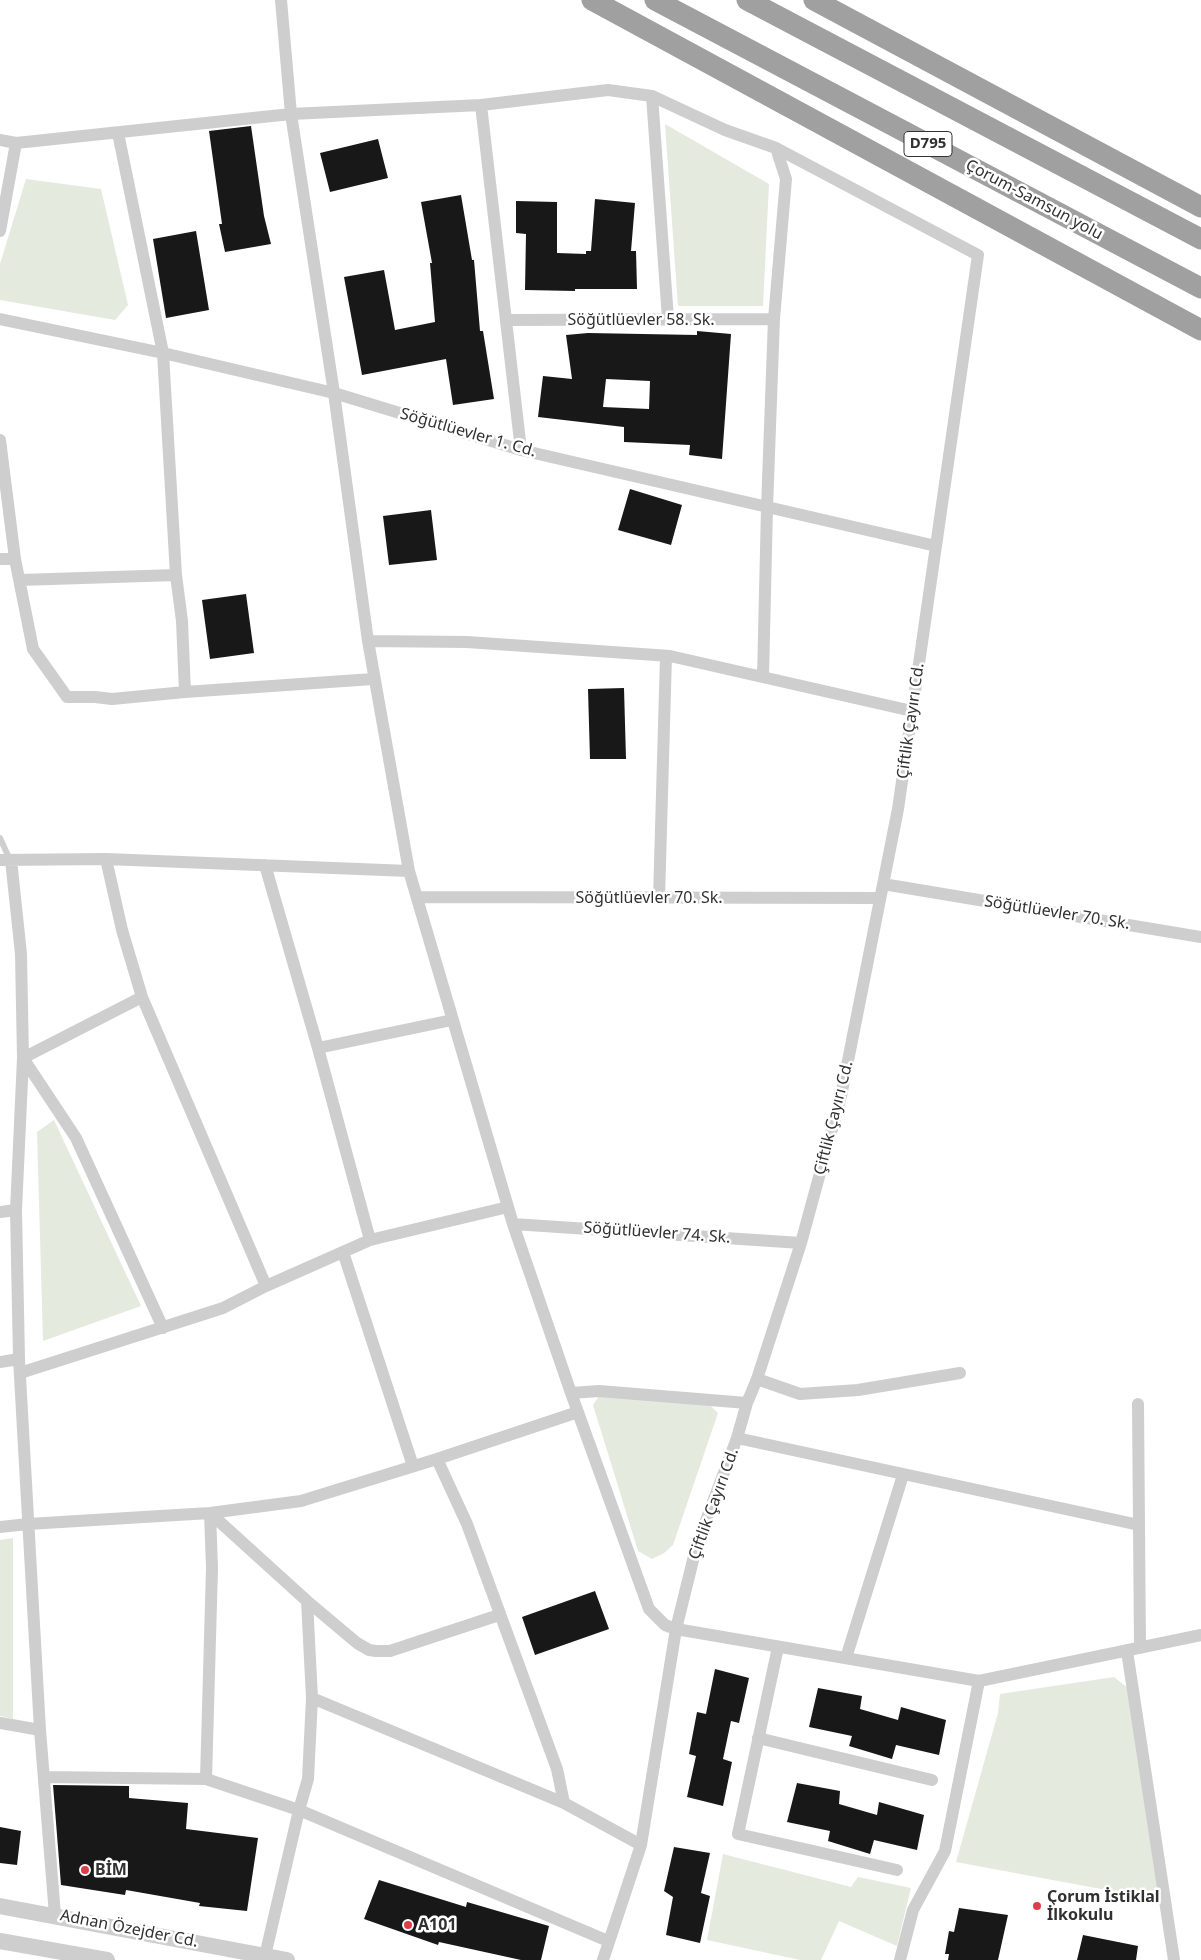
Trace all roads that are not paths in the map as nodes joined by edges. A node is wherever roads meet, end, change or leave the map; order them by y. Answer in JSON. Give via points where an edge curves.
{"nodes":[{"id":1,"x":281,"y":0,"type":"edge"},
{"id":2,"x":592,"y":0,"type":"edge"},
{"id":3,"x":654,"y":0,"type":"edge"},
{"id":4,"x":746,"y":0,"type":"edge"},
{"id":5,"x":814,"y":0,"type":"edge"},
{"id":6,"x":652,"y":96,"type":"junction"},
{"id":7,"x":482,"y":105,"type":"junction"},
{"id":8,"x":291,"y":114,"type":"junction"},
{"id":9,"x":118,"y":132,"type":"junction"},
{"id":10,"x":0,"y":140,"type":"edge"},
{"id":11,"x":16,"y":143,"type":"junction"},
{"id":12,"x":776,"y":148,"type":"junction"},
{"id":13,"x":1201,"y":187,"type":"edge"},
{"id":14,"x":1171,"y":191,"type":"junction"},
{"id":15,"x":1201,"y":207,"type":"edge"},
{"id":16,"x":0,"y":231,"type":"edge"},
{"id":17,"x":1201,"y":239,"type":"edge"},
{"id":18,"x":1201,"y":288,"type":"edge"},
{"id":19,"x":0,"y":319,"type":"edge"},
{"id":20,"x":774,"y":319,"type":"junction"},
{"id":21,"x":507,"y":320,"type":"junction"},
{"id":22,"x":668,"y":320,"type":"junction"},
{"id":23,"x":1201,"y":330,"type":"edge"},
{"id":24,"x":163,"y":353,"type":"junction"},
{"id":25,"x":334,"y":393,"type":"junction"},
{"id":26,"x":0,"y":440,"type":"edge"},
{"id":27,"x":522,"y":450,"type":"junction"},
{"id":28,"x":767,"y":508,"type":"junction"},
{"id":29,"x":936,"y":546,"type":"junction"},
{"id":30,"x":0,"y":559,"type":"edge"},
{"id":31,"x":15,"y":559,"type":"junction"},
{"id":32,"x":176,"y":575,"type":"junction"},
{"id":33,"x":20,"y":580,"type":"junction"},
{"id":34,"x":368,"y":641,"type":"junction"},
{"id":35,"x":666,"y":656,"type":"junction"},
{"id":36,"x":763,"y":677,"type":"junction"},
{"id":37,"x":373,"y":679,"type":"junction"},
{"id":38,"x":186,"y":692,"type":"junction"},
{"id":39,"x":912,"y":710,"type":"junction"},
{"id":40,"x":0,"y":838,"type":"edge"},
{"id":41,"x":106,"y":859,"type":"junction"},
{"id":42,"x":5,"y":860,"type":"edge"},
{"id":43,"x":265,"y":865,"type":"junction"},
{"id":44,"x":410,"y":871,"type":"junction"},
{"id":45,"x":883,"y":884,"type":"junction"},
{"id":46,"x":417,"y":897,"type":"junction"},
{"id":47,"x":659,"y":898,"type":"junction"},
{"id":48,"x":880,"y":898,"type":"junction"},
{"id":49,"x":1201,"y":937,"type":"edge"},
{"id":50,"x":142,"y":997,"type":"junction"},
{"id":51,"x":452,"y":1020,"type":"junction"},
{"id":52,"x":318,"y":1048,"type":"junction"},
{"id":53,"x":23,"y":1058,"type":"junction"},
{"id":54,"x":508,"y":1207,"type":"junction"},
{"id":55,"x":16,"y":1210,"type":"junction"},
{"id":56,"x":0,"y":1212,"type":"edge"},
{"id":57,"x":513,"y":1224,"type":"junction"},
{"id":58,"x":370,"y":1240,"type":"junction"},
{"id":59,"x":801,"y":1242,"type":"junction"},
{"id":60,"x":342,"y":1252,"type":"junction"},
{"id":61,"x":266,"y":1286,"type":"junction"},
{"id":62,"x":163,"y":1328,"type":"junction"},
{"id":63,"x":19,"y":1359,"type":"junction"},
{"id":64,"x":0,"y":1362,"type":"edge"},
{"id":65,"x":20,"y":1373,"type":"junction"},
{"id":66,"x":960,"y":1373,"type":"dead end"},
{"id":67,"x":757,"y":1379,"type":"junction"},
{"id":68,"x":571,"y":1393,"type":"junction"},
{"id":69,"x":747,"y":1403,"type":"junction"},
{"id":70,"x":1138,"y":1404,"type":"dead end"},
{"id":71,"x":578,"y":1412,"type":"junction"},
{"id":72,"x":738,"y":1438,"type":"junction"},
{"id":73,"x":437,"y":1459,"type":"junction"},
{"id":74,"x":413,"y":1466,"type":"junction"},
{"id":75,"x":903,"y":1475,"type":"junction"},
{"id":76,"x":210,"y":1513,"type":"junction"},
{"id":77,"x":28,"y":1524,"type":"junction"},
{"id":78,"x":1139,"y":1525,"type":"junction"},
{"id":79,"x":0,"y":1527,"type":"edge"},
{"id":80,"x":307,"y":1601,"type":"junction"},
{"id":81,"x":499,"y":1614,"type":"junction"},
{"id":82,"x":676,"y":1629,"type":"junction"},
{"id":83,"x":1201,"y":1634,"type":"edge"},
{"id":84,"x":778,"y":1647,"type":"junction"},
{"id":85,"x":1140,"y":1648,"type":"junction"},
{"id":86,"x":1127,"y":1651,"type":"junction"},
{"id":87,"x":846,"y":1658,"type":"junction"},
{"id":88,"x":979,"y":1681,"type":"junction"},
{"id":89,"x":312,"y":1698,"type":"junction"},
{"id":90,"x":0,"y":1723,"type":"edge"},
{"id":91,"x":40,"y":1730,"type":"junction"},
{"id":92,"x":758,"y":1738,"type":"junction"},
{"id":93,"x":44,"y":1777,"type":"junction"},
{"id":94,"x":206,"y":1779,"type":"junction"},
{"id":95,"x":932,"y":1780,"type":"dead end"},
{"id":96,"x":564,"y":1803,"type":"junction"},
{"id":97,"x":299,"y":1810,"type":"junction"},
{"id":98,"x":641,"y":1845,"type":"junction"},
{"id":99,"x":897,"y":1870,"type":"dead end"},
{"id":100,"x":0,"y":1906,"type":"edge"},
{"id":101,"x":55,"y":1915,"type":"junction"},
{"id":102,"x":0,"y":1941,"type":"edge"},
{"id":103,"x":608,"y":1941,"type":"junction"},
{"id":104,"x":265,"y":1956,"type":"junction"},
{"id":105,"x":108,"y":1960,"type":"edge"},
{"id":106,"x":287,"y":1960,"type":"edge"},
{"id":107,"x":603,"y":1960,"type":"edge"},
{"id":108,"x":900,"y":1960,"type":"edge"},
{"id":109,"x":1174,"y":1960,"type":"edge"}],
"edges":[{"from":1,"to":8,"type":"street"},
{"from":2,"to":23,"type":"highway"},
{"from":3,"to":18,"type":"highway","name":"Çorum-Samsun yolu","number":"D795"},
{"from":4,"to":17,"type":"highway","number":"D795"},
{"from":5,"to":14,"type":"highway"},
{"from":6,"to":7,"type":"street","via":[[608,90]]},
{"from":6,"to":12,"type":"street","via":[[725,130]]},
{"from":6,"to":22,"type":"street"},
{"from":7,"to":8,"type":"street"},
{"from":7,"to":21,"type":"street"},
{"from":8,"to":9,"type":"street"},
{"from":8,"to":25,"type":"street"},
{"from":9,"to":11,"type":"street"},
{"from":9,"to":24,"type":"street"},
{"from":10,"to":11,"type":"street"},
{"from":11,"to":16,"type":"street"},
{"from":12,"to":20,"type":"street","via":[[786,180]]},
{"from":12,"to":29,"type":"street","name":"Çiftlik Çayırı Cd.","via":[[978,255]]},
{"from":13,"to":14,"type":"highway"},
{"from":14,"to":15,"type":"highway"},
{"from":19,"to":24,"type":"street","name":"Söğütlüevler 1. Cd."},
{"from":20,"to":22,"type":"street","name":"Söğütlüevler 58. Sk."},
{"from":20,"to":28,"type":"street"},
{"from":21,"to":22,"type":"street","name":"Söğütlüevler 58. Sk."},
{"from":21,"to":27,"type":"street"},
{"from":24,"to":25,"type":"street","name":"Söğütlüevler 1. Cd."},
{"from":24,"to":32,"type":"street"},
{"from":25,"to":27,"type":"street","name":"Söğütlüevler 1. Cd."},
{"from":25,"to":34,"type":"street"},
{"from":26,"to":31,"type":"street"},
{"from":27,"to":28,"type":"street","name":"Söğütlüevler 1. Cd."},
{"from":28,"to":29,"type":"street","name":"Söğütlüevler 1. Cd."},
{"from":28,"to":36,"type":"street"},
{"from":29,"to":39,"type":"street","name":"Çiftlik Çayırı Cd."},
{"from":30,"to":31,"type":"street"},
{"from":31,"to":33,"type":"street"},
{"from":32,"to":33,"type":"street"},
{"from":32,"to":38,"type":"street"},
{"from":33,"to":38,"type":"street","via":[[33,650],[67,697],[112,699]]},
{"from":34,"to":35,"type":"street","via":[[467,642]]},
{"from":34,"to":37,"type":"street"},
{"from":35,"to":36,"type":"street"},
{"from":35,"to":47,"type":"street"},
{"from":36,"to":39,"type":"street"},
{"from":37,"to":38,"type":"street"},
{"from":37,"to":44,"type":"street"},
{"from":39,"to":45,"type":"street","name":"Çiftlik Çayırı Cd."},
{"from":40,"to":42,"type":"lane"},
{"from":41,"to":42,"type":"street"},
{"from":41,"to":43,"type":"street"},
{"from":41,"to":50,"type":"street"},
{"from":42,"to":53,"type":"street","via":[[21,954]]},
{"from":43,"to":44,"type":"street"},
{"from":43,"to":52,"type":"street"},
{"from":44,"to":46,"type":"street"},
{"from":45,"to":48,"type":"street","name":"Çiftlik Çayırı Cd."},
{"from":45,"to":49,"type":"street","name":"Söğütlüevler 70. Sk."},
{"from":46,"to":47,"type":"street","name":"Söğütlüevler 70. Sk."},
{"from":46,"to":51,"type":"street"},
{"from":47,"to":48,"type":"street","name":"Söğütlüevler 70. Sk."},
{"from":48,"to":59,"type":"street","name":"Çiftlik Çayırı Cd.","via":[[841,1096]]},
{"from":50,"to":53,"type":"street"},
{"from":50,"to":61,"type":"street"},
{"from":51,"to":52,"type":"street"},
{"from":51,"to":54,"type":"street"},
{"from":52,"to":58,"type":"street"},
{"from":53,"to":55,"type":"street"},
{"from":53,"to":62,"type":"street","via":[[76,1138]]},
{"from":54,"to":57,"type":"street"},
{"from":54,"to":58,"type":"street"},
{"from":55,"to":56,"type":"street"},
{"from":55,"to":63,"type":"street"},
{"from":57,"to":59,"type":"street","name":"Söğütlüevler 74. Sk."},
{"from":57,"to":68,"type":"street"},
{"from":58,"to":60,"type":"street"},
{"from":59,"to":67,"type":"street","name":"Çiftlik Çayırı Cd."},
{"from":60,"to":61,"type":"street"},
{"from":60,"to":74,"type":"street"},
{"from":61,"to":62,"type":"street","via":[[223,1308]]},
{"from":62,"to":65,"type":"street"},
{"from":63,"to":64,"type":"street"},
{"from":63,"to":65,"type":"street"},
{"from":65,"to":77,"type":"street"},
{"from":66,"to":67,"type":"street","via":[[858,1390],[800,1394]]},
{"from":67,"to":69,"type":"street","name":"Çiftlik Çayırı Cd."},
{"from":68,"to":69,"type":"street","via":[[599,1391]]},
{"from":68,"to":71,"type":"street"},
{"from":69,"to":72,"type":"street","name":"Çiftlik Çayırı Cd."},
{"from":70,"to":78,"type":"street"},
{"from":71,"to":73,"type":"street"},
{"from":71,"to":82,"type":"street","via":[[649,1609],[665,1625]]},
{"from":72,"to":75,"type":"street"},
{"from":72,"to":82,"type":"street","name":"Çiftlik Çayırı Cd.","via":[[697,1544]]},
{"from":73,"to":74,"type":"street"},
{"from":73,"to":81,"type":"street","via":[[467,1524]]},
{"from":74,"to":76,"type":"street","via":[[301,1501]]},
{"from":75,"to":78,"type":"street"},
{"from":75,"to":87,"type":"street"},
{"from":76,"to":77,"type":"street"},
{"from":76,"to":80,"type":"street"},
{"from":76,"to":94,"type":"street","via":[[212,1568]]},
{"from":77,"to":79,"type":"street"},
{"from":77,"to":91,"type":"street"},
{"from":78,"to":85,"type":"street"},
{"from":80,"to":81,"type":"street","via":[[357,1643],[376,1651],[390,1650]]},
{"from":80,"to":89,"type":"street"},
{"from":81,"to":96,"type":"street","via":[[557,1769]]},
{"from":82,"to":84,"type":"street"},
{"from":82,"to":98,"type":"street","name":"Çiftlik Çayırı Cd."},
{"from":83,"to":85,"type":"street"},
{"from":84,"to":87,"type":"street"},
{"from":84,"to":92,"type":"street"},
{"from":85,"to":86,"type":"street"},
{"from":86,"to":88,"type":"street"},
{"from":86,"to":109,"type":"street"},
{"from":87,"to":88,"type":"street"},
{"from":88,"to":108,"type":"street","via":[[945,1851],[913,1910]]},
{"from":89,"to":96,"type":"street"},
{"from":89,"to":97,"type":"street","via":[[308,1779]]},
{"from":90,"to":91,"type":"street"},
{"from":91,"to":93,"type":"street"},
{"from":92,"to":95,"type":"street"},
{"from":92,"to":99,"type":"street","via":[[738,1834]]},
{"from":93,"to":94,"type":"street"},
{"from":93,"to":101,"type":"street"},
{"from":94,"to":97,"type":"street"},
{"from":96,"to":98,"type":"street"},
{"from":97,"to":103,"type":"street"},
{"from":97,"to":104,"type":"street"},
{"from":98,"to":103,"type":"street","name":"Çiftlik Çayırı Cd."},
{"from":100,"to":101,"type":"street","name":"Adnan Özejder Cd."},
{"from":101,"to":104,"type":"street","name":"Adnan Özejder Cd."},
{"from":102,"to":105,"type":"street"},
{"from":103,"to":107,"type":"street","name":"Çiftlik Çayırı Cd."},
{"from":104,"to":106,"type":"street","name":"Adnan Özejder Cd."}]}
